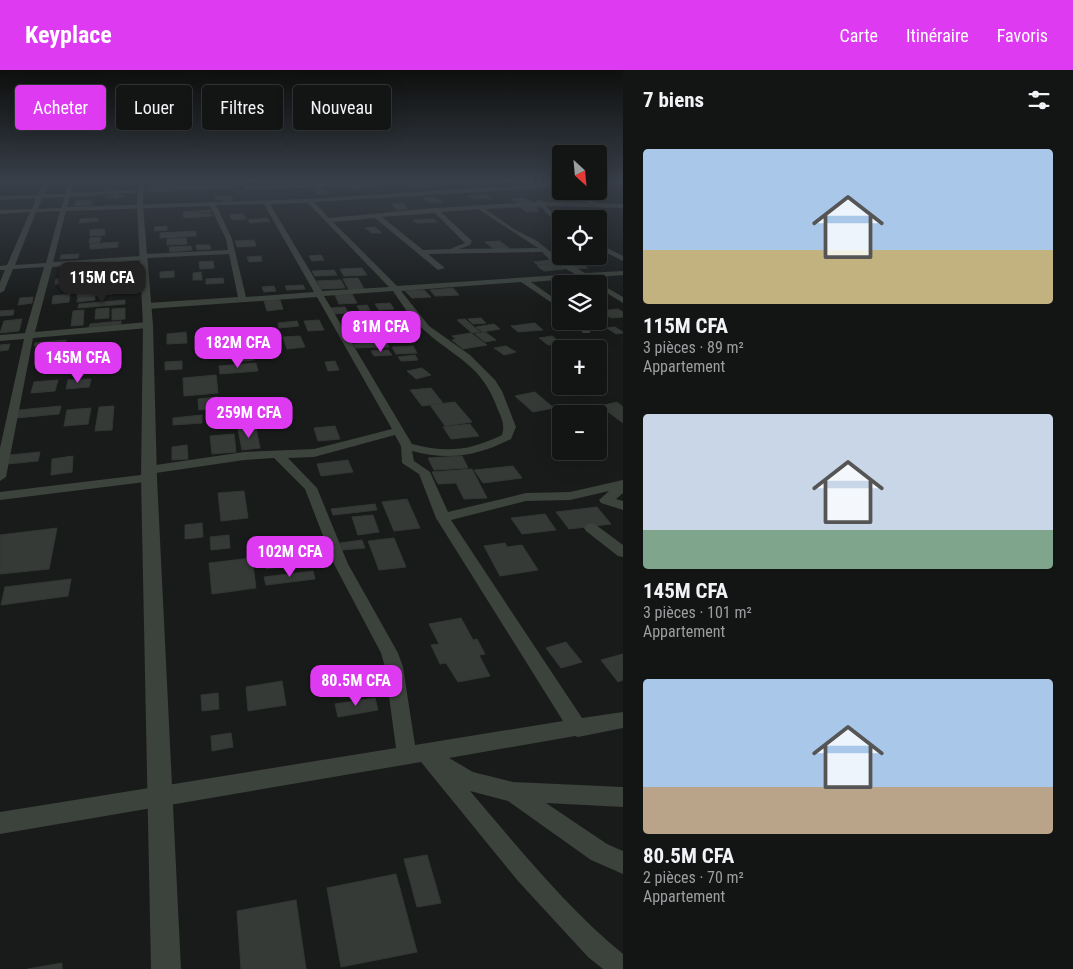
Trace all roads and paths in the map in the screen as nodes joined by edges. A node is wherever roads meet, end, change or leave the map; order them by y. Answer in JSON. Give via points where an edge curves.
{"nodes":[{"id":1,"x":29,"y":222,"type":"edge"},
{"id":2,"x":60,"y":222,"type":"edge"},
{"id":3,"x":142,"y":222,"type":"edge"},
{"id":4,"x":221,"y":222,"type":"edge"},
{"id":5,"x":273,"y":222,"type":"edge"},
{"id":6,"x":331,"y":222,"type":"edge"},
{"id":7,"x":384,"y":222,"type":"edge"},
{"id":8,"x":448,"y":222,"type":"edge"},
{"id":9,"x":500,"y":222,"type":"edge"},
{"id":10,"x":544,"y":250,"type":"junction"},
{"id":11,"x":607,"y":250,"type":"edge"},
{"id":12,"x":231,"y":252,"type":"junction"},
{"id":13,"x":422,"y":252,"type":"junction"},
{"id":14,"x":443,"y":252,"type":"junction"},
{"id":15,"x":144,"y":257,"type":"junction"},
{"id":16,"x":623,"y":259,"type":"edge"},
{"id":17,"x":49,"y":264,"type":"junction"},
{"id":18,"x":10,"y":267,"type":"junction"},
{"id":19,"x":0,"y":268,"type":"edge"},
{"id":20,"x":441,"y":268,"type":"dead end"},
{"id":21,"x":623,"y":273,"type":"edge"},
{"id":22,"x":583,"y":275,"type":"joint"},
{"id":23,"x":552,"y":278,"type":"edge"},
{"id":24,"x":521,"y":280,"type":"junction"},
{"id":25,"x":395,"y":288,"type":"junction"},
{"id":26,"x":607,"y":290,"type":"edge"},
{"id":27,"x":0,"y":291,"type":"edge"},
{"id":28,"x":318,"y":294,"type":"junction"},
{"id":29,"x":242,"y":299,"type":"junction"},
{"id":30,"x":552,"y":300,"type":"edge"},
{"id":31,"x":623,"y":301,"type":"edge"},
{"id":32,"x":147,"y":306,"type":"junction"},
{"id":33,"x":148,"y":325,"type":"junction"},
{"id":34,"x":29,"y":336,"type":"junction"},
{"id":35,"x":0,"y":338,"type":"edge"},
{"id":36,"x":398,"y":431,"type":"junction"},
{"id":37,"x":407,"y":446,"type":"junction"},
{"id":38,"x":277,"y":454,"type":"junction"},
{"id":39,"x":149,"y":474,"type":"junction"},
{"id":40,"x":0,"y":477,"type":"edge"},
{"id":41,"x":623,"y":485,"type":"edge"},
{"id":42,"x":584,"y":493,"type":"junction"},
{"id":43,"x":0,"y":496,"type":"edge"},
{"id":44,"x":606,"y":500,"type":"junction"},
{"id":45,"x":623,"y":506,"type":"edge"},
{"id":46,"x":443,"y":518,"type":"junction"},
{"id":47,"x":591,"y":528,"type":"dead end"},
{"id":48,"x":623,"y":552,"type":"edge"},
{"id":49,"x":623,"y":720,"type":"edge"},
{"id":50,"x":578,"y":729,"type":"junction"},
{"id":51,"x":417,"y":756,"type":"junction"},
{"id":52,"x":513,"y":792,"type":"junction"},
{"id":53,"x":161,"y":797,"type":"junction"},
{"id":54,"x":623,"y":797,"type":"edge"},
{"id":55,"x":0,"y":824,"type":"edge"},
{"id":56,"x":623,"y":863,"type":"edge"},
{"id":57,"x":166,"y":969,"type":"edge"},
{"id":58,"x":622,"y":969,"type":"edge"}],
"edges":[{"from":1,"to":18,"type":"street"},
{"from":2,"to":17,"type":"street"},
{"from":3,"to":15,"type":"street"},
{"from":4,"to":12,"type":"street"},
{"from":5,"to":28,"type":"street"},
{"from":6,"to":25,"type":"street"},
{"from":7,"to":13,"type":"street"},
{"from":8,"to":14,"type":"street","via":[[470,243]]},
{"from":9,"to":10,"type":"street"},
{"from":10,"to":14,"type":"street"},
{"from":10,"to":22,"type":"street"},
{"from":11,"to":16,"type":"street"},
{"from":12,"to":15,"type":"street"},
{"from":12,"to":29,"type":"street"},
{"from":13,"to":14,"type":"street"},
{"from":13,"to":20,"type":"street"},
{"from":15,"to":17,"type":"street"},
{"from":15,"to":32,"type":"street"},
{"from":17,"to":18,"type":"street"},
{"from":17,"to":34,"type":"street"},
{"from":18,"to":19,"type":"street"},
{"from":18,"to":27,"type":"street"},
{"from":21,"to":22,"type":"street"},
{"from":23,"to":24,"type":"street"},
{"from":24,"to":25,"type":"street"},
{"from":24,"to":30,"type":"street"},
{"from":25,"to":28,"type":"street"},
{"from":25,"to":37,"type":"street","via":[[426,328],[467,356],[491,382],[510,427],[507,437],[495,443],[455,453]]},
{"from":26,"to":31,"type":"street"},
{"from":28,"to":29,"type":"street"},
{"from":28,"to":36,"type":"street"},
{"from":29,"to":32,"type":"street"},
{"from":32,"to":33,"type":"street"},
{"from":33,"to":34,"type":"street"},
{"from":33,"to":39,"type":"street"},
{"from":34,"to":35,"type":"street"},
{"from":34,"to":40,"type":"street"},
{"from":36,"to":37,"type":"street"},
{"from":36,"to":38,"type":"street","via":[[324,451]]},
{"from":37,"to":46,"type":"street","via":[[407,460],[424,472]]},
{"from":38,"to":39,"type":"street","via":[[244,456]]},
{"from":38,"to":51,"type":"street","via":[[311,488],[341,564],[389,653]]},
{"from":39,"to":43,"type":"street"},
{"from":39,"to":53,"type":"street"},
{"from":41,"to":42,"type":"street"},
{"from":41,"to":44,"type":"street"},
{"from":42,"to":44,"type":"street"},
{"from":42,"to":46,"type":"street","via":[[559,498],[526,497]]},
{"from":44,"to":45,"type":"street"},
{"from":46,"to":50,"type":"street"},
{"from":47,"to":48,"type":"street"},
{"from":49,"to":50,"type":"street"},
{"from":50,"to":51,"type":"street"},
{"from":51,"to":52,"type":"street","via":[[469,781]]},
{"from":51,"to":53,"type":"street"},
{"from":51,"to":58,"type":"street","via":[[597,948]]},
{"from":52,"to":54,"type":"street"},
{"from":52,"to":56,"type":"street","via":[[599,852]]},
{"from":53,"to":55,"type":"street"},
{"from":53,"to":57,"type":"street"}]}
